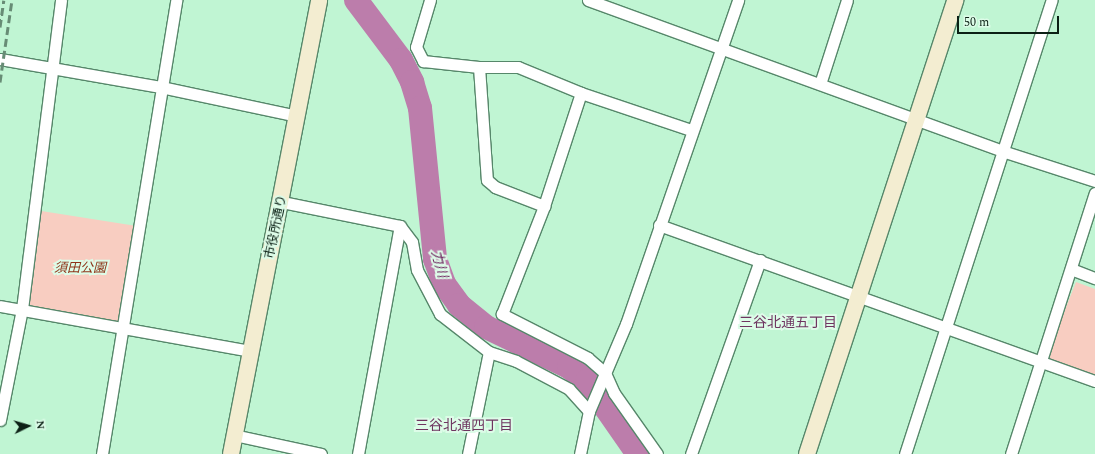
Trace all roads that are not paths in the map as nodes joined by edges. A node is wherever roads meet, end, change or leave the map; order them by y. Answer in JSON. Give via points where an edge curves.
{"nodes":[{"id":1,"x":61,"y":0,"type":"edge"},
{"id":2,"x":176,"y":0,"type":"edge"},
{"id":3,"x":319,"y":0,"type":"edge"},
{"id":4,"x":430,"y":0,"type":"edge"},
{"id":5,"x":588,"y":0,"type":"edge"},
{"id":6,"x":738,"y":0,"type":"edge"},
{"id":7,"x":847,"y":0,"type":"edge"},
{"id":8,"x":954,"y":0,"type":"edge"},
{"id":9,"x":1052,"y":0,"type":"edge"},
{"id":10,"x":719,"y":50,"type":"junction"},
{"id":11,"x":0,"y":59,"type":"edge"},
{"id":12,"x":479,"y":67,"type":"junction"},
{"id":13,"x":54,"y":68,"type":"junction"},
{"id":14,"x":820,"y":84,"type":"junction"},
{"id":15,"x":161,"y":87,"type":"junction"},
{"id":16,"x":581,"y":93,"type":"junction"},
{"id":17,"x":298,"y":116,"type":"junction"},
{"id":18,"x":916,"y":119,"type":"junction"},
{"id":19,"x":691,"y":130,"type":"junction"},
{"id":20,"x":1002,"y":151,"type":"junction"},
{"id":21,"x":1095,"y":181,"type":"edge"},
{"id":22,"x":1095,"y":193,"type":"edge"},
{"id":23,"x":282,"y":202,"type":"junction"},
{"id":24,"x":544,"y":206,"type":"junction"},
{"id":25,"x":659,"y":225,"type":"junction"},
{"id":26,"x":400,"y":226,"type":"junction"},
{"id":27,"x":760,"y":260,"type":"junction"},
{"id":28,"x":1071,"y":269,"type":"junction"},
{"id":29,"x":1095,"y":278,"type":"edge"},
{"id":30,"x":859,"y":296,"type":"junction"},
{"id":31,"x":0,"y":306,"type":"edge"},
{"id":32,"x":22,"y":309,"type":"junction"},
{"id":33,"x":122,"y":327,"type":"junction"},
{"id":34,"x":945,"y":329,"type":"junction"},
{"id":35,"x":250,"y":351,"type":"junction"},
{"id":36,"x":489,"y":352,"type":"junction"},
{"id":37,"x":1040,"y":362,"type":"junction"},
{"id":38,"x":603,"y":377,"type":"junction"},
{"id":39,"x":1095,"y":381,"type":"edge"},
{"id":40,"x":590,"y":408,"type":"junction"},
{"id":41,"x":0,"y":420,"type":"edge"},
{"id":42,"x":234,"y":435,"type":"junction"},
{"id":43,"x":102,"y":454,"type":"edge"},
{"id":44,"x":231,"y":454,"type":"edge"},
{"id":45,"x":321,"y":454,"type":"edge"},
{"id":46,"x":358,"y":454,"type":"edge"},
{"id":47,"x":468,"y":454,"type":"edge"},
{"id":48,"x":580,"y":454,"type":"edge"},
{"id":49,"x":657,"y":454,"type":"edge"},
{"id":50,"x":690,"y":454,"type":"edge"},
{"id":51,"x":807,"y":454,"type":"edge"},
{"id":52,"x":905,"y":454,"type":"edge"},
{"id":53,"x":1011,"y":454,"type":"edge"}],
"edges":[{"from":1,"to":13,"type":"street"},
{"from":2,"to":15,"type":"street"},
{"from":3,"to":17,"type":"street","name":"市役所通り"},
{"from":4,"to":12,"type":"street","via":[[416,47],[423,61]]},
{"from":5,"to":10,"type":"street"},
{"from":6,"to":10,"type":"street"},
{"from":7,"to":14,"type":"street"},
{"from":8,"to":18,"type":"street"},
{"from":9,"to":20,"type":"street"},
{"from":10,"to":14,"type":"street"},
{"from":10,"to":19,"type":"street"},
{"from":11,"to":13,"type":"street"},
{"from":12,"to":16,"type":"street","via":[[518,67]]},
{"from":12,"to":24,"type":"street","via":[[487,180],[495,187]]},
{"from":13,"to":15,"type":"street"},
{"from":13,"to":32,"type":"street"},
{"from":14,"to":18,"type":"street"},
{"from":15,"to":17,"type":"street"},
{"from":15,"to":33,"type":"street"},
{"from":16,"to":19,"type":"street"},
{"from":16,"to":24,"type":"street"},
{"from":17,"to":23,"type":"street","name":"市役所通り"},
{"from":18,"to":20,"type":"street"},
{"from":18,"to":30,"type":"street"},
{"from":19,"to":25,"type":"street"},
{"from":20,"to":21,"type":"street"},
{"from":20,"to":34,"type":"street"},
{"from":22,"to":28,"type":"street"},
{"from":23,"to":26,"type":"street"},
{"from":23,"to":35,"type":"street","name":"市役所通り"},
{"from":24,"to":38,"type":"street","via":[[502,314],[588,358]]},
{"from":25,"to":27,"type":"street"},
{"from":25,"to":38,"type":"street","via":[[626,324]]},
{"from":26,"to":36,"type":"street","via":[[412,242],[417,270],[440,314]]},
{"from":26,"to":46,"type":"street"},
{"from":27,"to":30,"type":"street"},
{"from":27,"to":50,"type":"street"},
{"from":28,"to":29,"type":"street"},
{"from":28,"to":37,"type":"street"},
{"from":30,"to":34,"type":"street"},
{"from":30,"to":51,"type":"street"},
{"from":31,"to":32,"type":"street"},
{"from":32,"to":33,"type":"street"},
{"from":32,"to":41,"type":"street"},
{"from":33,"to":35,"type":"street"},
{"from":33,"to":43,"type":"street"},
{"from":34,"to":37,"type":"street"},
{"from":34,"to":52,"type":"street"},
{"from":35,"to":42,"type":"street","name":"市役所通り"},
{"from":36,"to":40,"type":"street","via":[[516,361],[569,389]]},
{"from":36,"to":47,"type":"street"},
{"from":37,"to":39,"type":"street"},
{"from":37,"to":53,"type":"street"},
{"from":38,"to":40,"type":"street"},
{"from":38,"to":49,"type":"street"},
{"from":40,"to":48,"type":"street"},
{"from":42,"to":44,"type":"street","name":"市役所通り"},
{"from":42,"to":45,"type":"street"}]}
